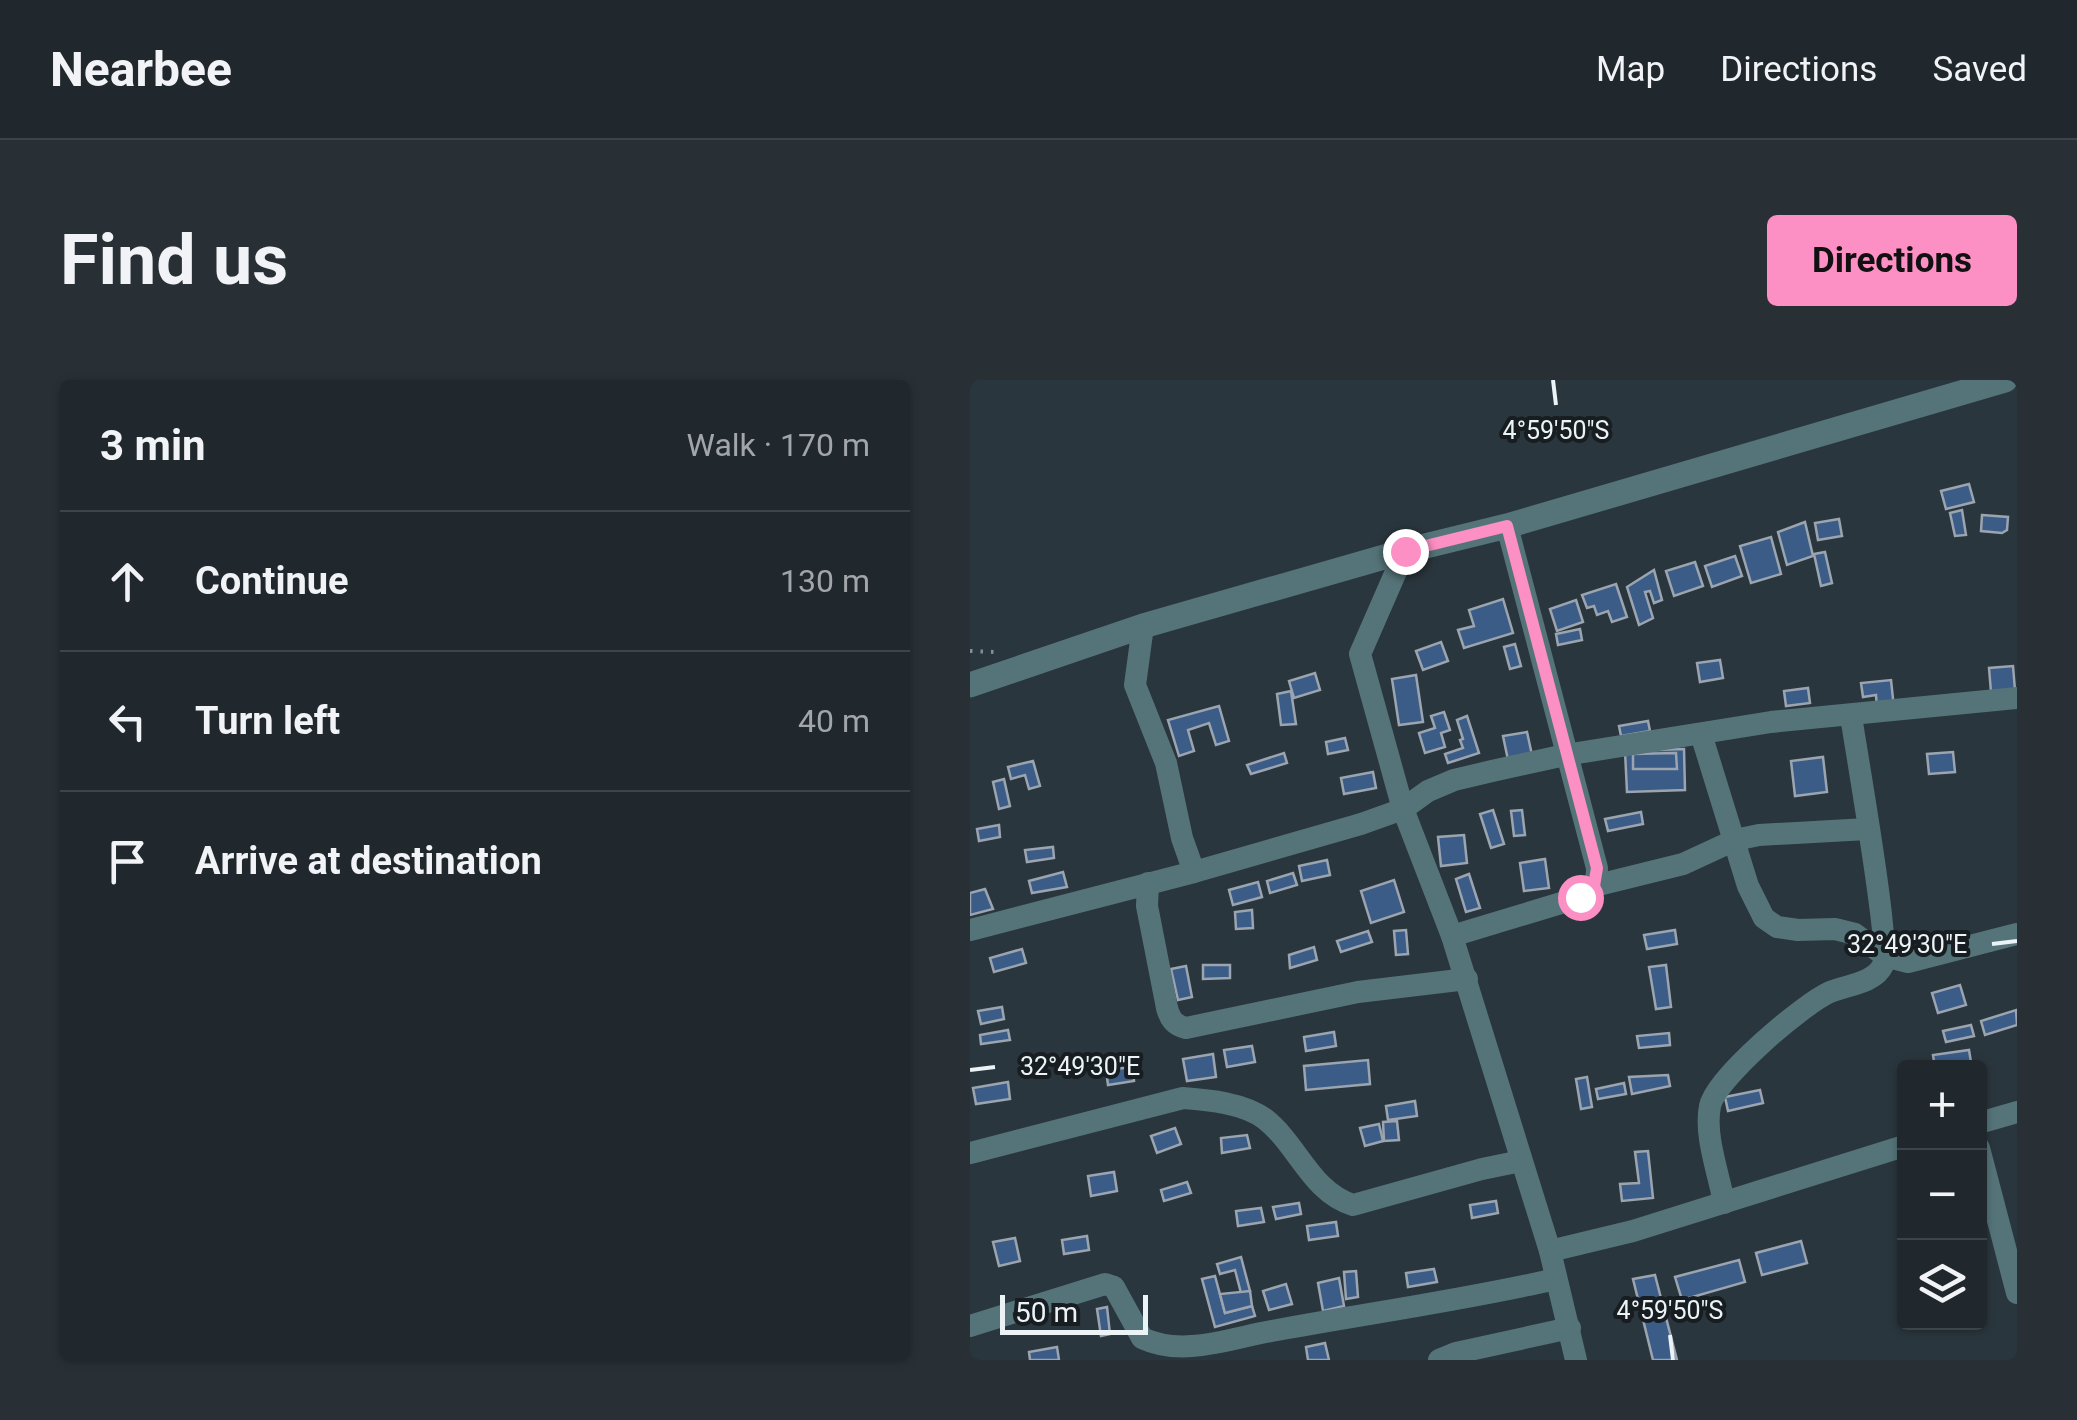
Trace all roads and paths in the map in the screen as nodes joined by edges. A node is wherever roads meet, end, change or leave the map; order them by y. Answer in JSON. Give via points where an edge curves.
{"nodes":[{"id":1,"x":2006,"y":380,"type":"edge"},
{"id":2,"x":1507,"y":526,"type":"junction"},
{"id":3,"x":1405,"y":551,"type":"junction"},
{"id":4,"x":1143,"y":626,"type":"junction"},
{"id":5,"x":970,"y":685,"type":"edge"},
{"id":6,"x":2017,"y":698,"type":"edge"},
{"id":7,"x":1851,"y":716,"type":"junction"},
{"id":8,"x":1701,"y":734,"type":"junction"},
{"id":9,"x":1565,"y":755,"type":"junction"},
{"id":10,"x":1402,"y":809,"type":"junction"},
{"id":11,"x":1868,"y":830,"type":"junction"},
{"id":12,"x":1735,"y":840,"type":"junction"},
{"id":13,"x":1194,"y":872,"type":"junction"},
{"id":14,"x":1148,"y":884,"type":"junction"},
{"id":15,"x":1594,"y":886,"type":"junction"},
{"id":16,"x":970,"y":930,"type":"edge"},
{"id":17,"x":2017,"y":934,"type":"edge"},
{"id":18,"x":1452,"y":936,"type":"junction"},
{"id":19,"x":1885,"y":956,"type":"junction"},
{"id":20,"x":1466,"y":979,"type":"junction"},
{"id":21,"x":2017,"y":1112,"type":"edge"},
{"id":22,"x":1987,"y":1121,"type":"edge"},
{"id":23,"x":1897,"y":1148,"type":"edge"},
{"id":24,"x":1981,"y":1150,"type":"edge"},
{"id":25,"x":970,"y":1153,"type":"edge"},
{"id":26,"x":1522,"y":1161,"type":"junction"},
{"id":27,"x":1724,"y":1204,"type":"junction"},
{"id":28,"x":1550,"y":1250,"type":"junction"},
{"id":29,"x":1556,"y":1279,"type":"junction"},
{"id":30,"x":2016,"y":1287,"type":"edge"},
{"id":31,"x":970,"y":1326,"type":"edge"},
{"id":32,"x":1570,"y":1328,"type":"junction"},
{"id":33,"x":1438,"y":1360,"type":"edge"},
{"id":34,"x":1576,"y":1360,"type":"edge"}],
"edges":[{"from":1,"to":2,"type":"street"},
{"from":2,"to":3,"type":"street"},
{"from":2,"to":9,"type":"street"},
{"from":3,"to":4,"type":"street"},
{"from":3,"to":10,"type":"street","via":[[1360,654]]},
{"from":4,"to":5,"type":"street"},
{"from":4,"to":13,"type":"street","via":[[1135,686],[1166,762]]},
{"from":6,"to":7,"type":"street"},
{"from":7,"to":8,"type":"street"},
{"from":7,"to":11,"type":"street"},
{"from":8,"to":9,"type":"street"},
{"from":8,"to":12,"type":"street"},
{"from":9,"to":10,"type":"street","via":[[1454,780]]},
{"from":9,"to":15,"type":"street","via":[[1597,868]]},
{"from":10,"to":13,"type":"street"},
{"from":10,"to":18,"type":"street"},
{"from":11,"to":12,"type":"street"},
{"from":11,"to":19,"type":"street"},
{"from":12,"to":15,"type":"street","via":[[1683,864]]},
{"from":12,"to":19,"type":"street","via":[[1764,918],[1777,927],[1855,934]]},
{"from":13,"to":14,"type":"street"},
{"from":14,"to":16,"type":"street"},
{"from":14,"to":20,"type":"street","via":[[1167,1008],[1178,1026]]},
{"from":15,"to":18,"type":"street","via":[[1580,897]]},
{"from":17,"to":19,"type":"street","via":[[1920,960]]},
{"from":18,"to":20,"type":"street"},
{"from":19,"to":27,"type":"street","via":[[1876,975],[1808,1004],[1722,1084],[1710,1103],[1709,1126]]},
{"from":20,"to":26,"type":"street"},
{"from":21,"to":22,"type":"street"},
{"from":23,"to":27,"type":"street"},
{"from":24,"to":30,"type":"street"},
{"from":25,"to":26,"type":"street","via":[[1183,1098],[1218,1101],[1264,1118],[1324,1188],[1353,1205]]},
{"from":26,"to":28,"type":"street"},
{"from":27,"to":28,"type":"street"},
{"from":28,"to":29,"type":"street"},
{"from":29,"to":31,"type":"street","via":[[1184,1346],[1142,1338],[1114,1287],[1104,1284]]},
{"from":29,"to":32,"type":"street"},
{"from":32,"to":33,"type":"street"},
{"from":32,"to":34,"type":"street"}]}
